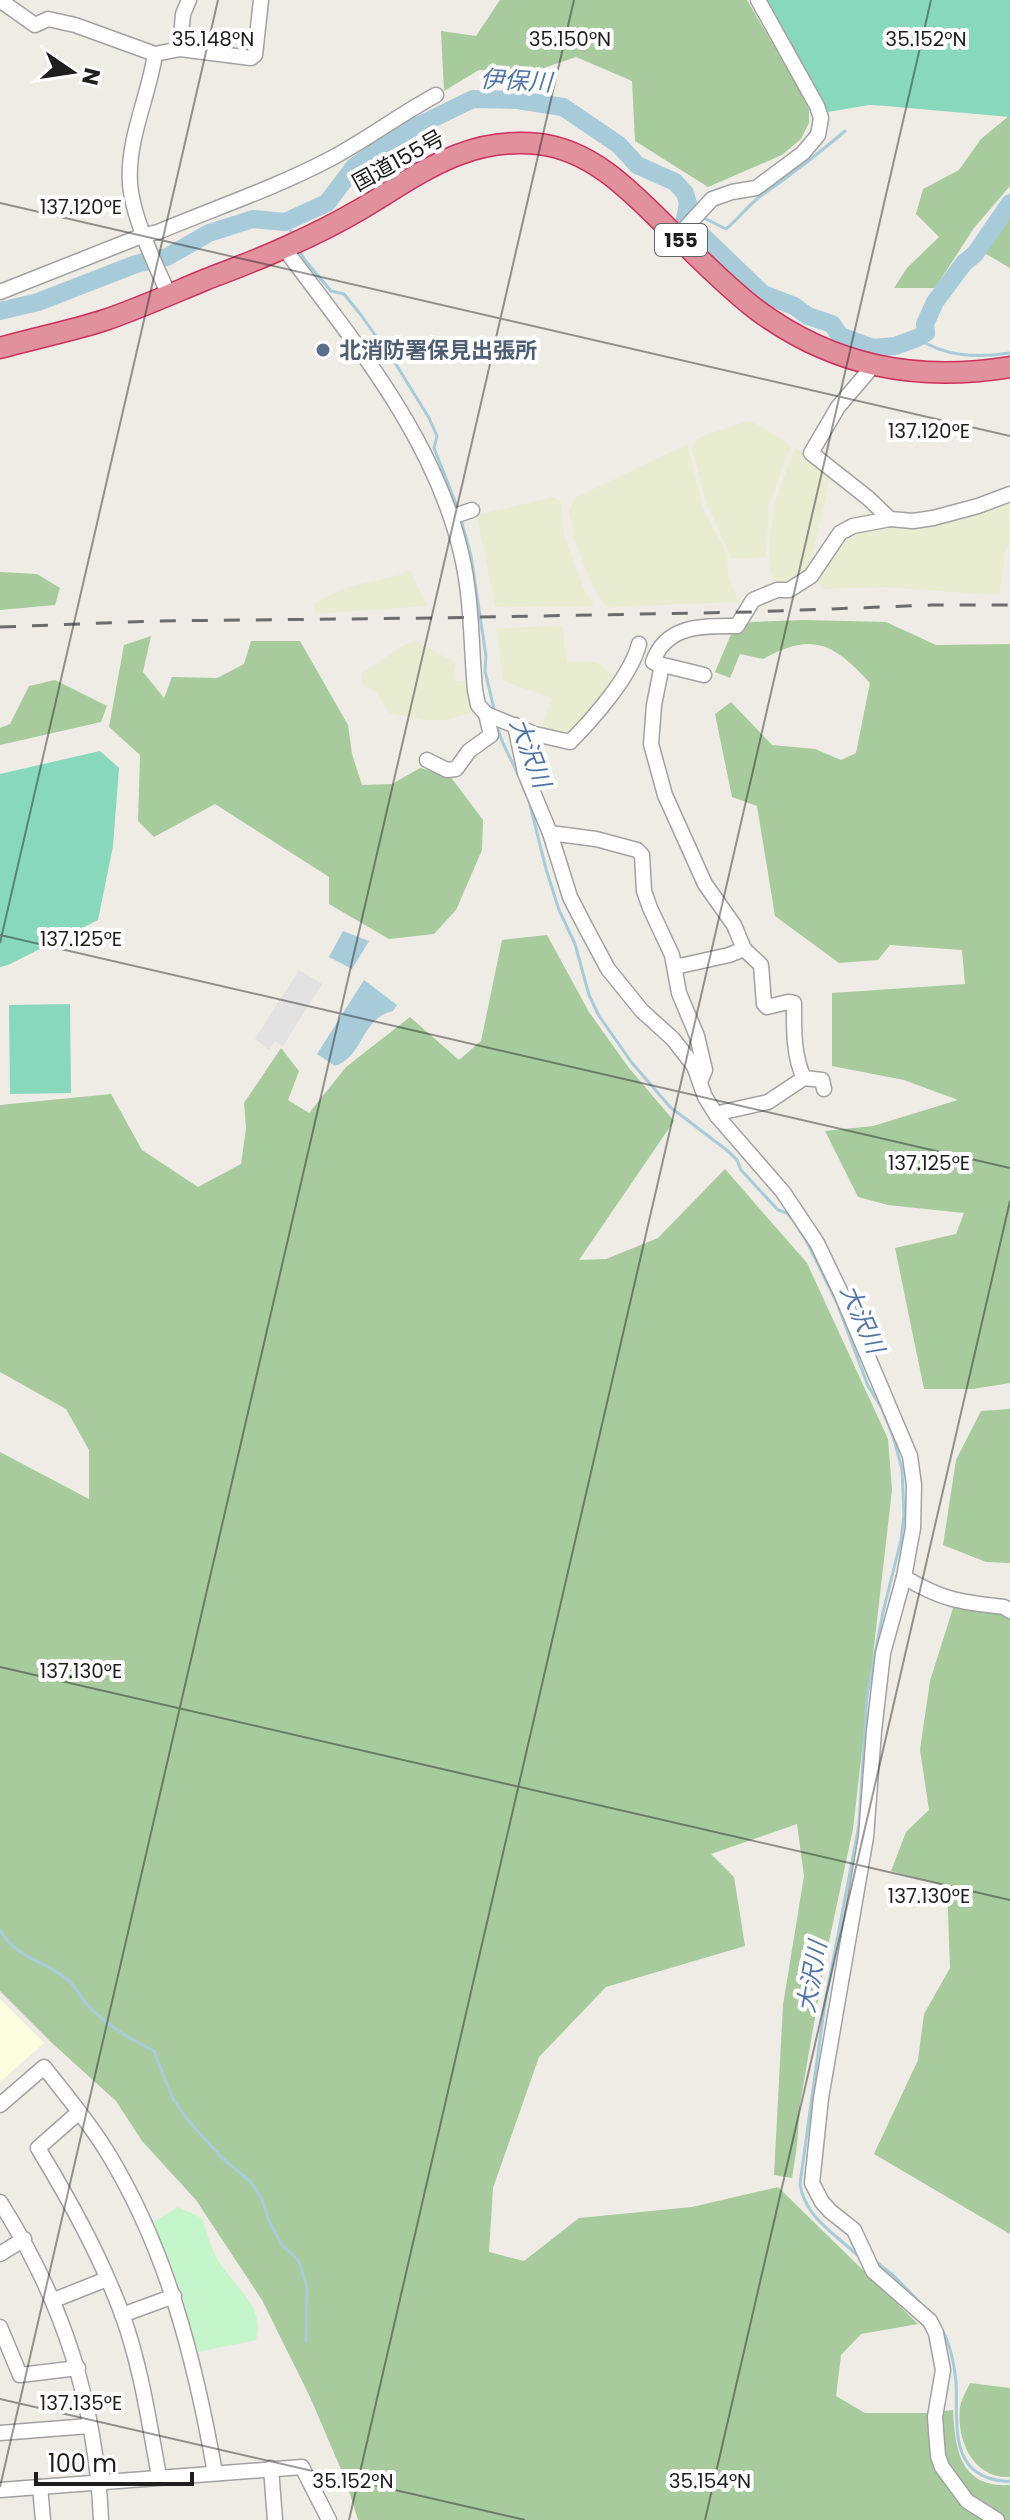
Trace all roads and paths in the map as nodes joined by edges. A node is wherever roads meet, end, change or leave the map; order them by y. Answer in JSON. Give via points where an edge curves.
{"nodes":[{"id":1,"x":189,"y":0,"type":"edge"},
{"id":2,"x":261,"y":0,"type":"edge"},
{"id":3,"x":758,"y":0,"type":"edge"},
{"id":4,"x":1,"y":1,"type":"edge"},
{"id":5,"x":180,"y":49,"type":"junction"},
{"id":6,"x":155,"y":54,"type":"junction"},
{"id":7,"x":436,"y":95,"type":"dead end"},
{"id":8,"x":681,"y":233,"type":"junction"},
{"id":9,"x":145,"y":238,"type":"junction"},
{"id":10,"x":284,"y":248,"type":"junction"},
{"id":11,"x":0,"y":292,"type":"edge"},
{"id":12,"x":169,"y":295,"type":"junction"},
{"id":13,"x":0,"y":348,"type":"edge"},
{"id":14,"x":873,"y":366,"type":"junction"},
{"id":15,"x":1010,"y":367,"type":"edge"},
{"id":16,"x":1010,"y":494,"type":"edge"},
{"id":17,"x":472,"y":510,"type":"dead end"},
{"id":18,"x":453,"y":516,"type":"junction"},
{"id":19,"x":890,"y":519,"type":"junction"},
{"id":20,"x":657,"y":664,"type":"junction"},
{"id":21,"x":704,"y":675,"type":"dead end"},
{"id":22,"x":486,"y":714,"type":"junction"},
{"id":23,"x":510,"y":723,"type":"junction"},
{"id":24,"x":427,"y":760,"type":"dead end"},
{"id":25,"x":550,"y":833,"type":"junction"},
{"id":26,"x":744,"y":949,"type":"junction"},
{"id":27,"x":675,"y":967,"type":"junction"},
{"id":28,"x":804,"y":1078,"type":"junction"},
{"id":29,"x":824,"y":1089,"type":"dead end"},
{"id":30,"x":705,"y":1097,"type":"junction"},
{"id":31,"x":717,"y":1116,"type":"junction"},
{"id":32,"x":904,"y":1577,"type":"junction"},
{"id":33,"x":1010,"y":1611,"type":"edge"},
{"id":34,"x":0,"y":2105,"type":"edge"},
{"id":35,"x":79,"y":2112,"type":"junction"},
{"id":36,"x":0,"y":2202,"type":"edge"},
{"id":37,"x":24,"y":2239,"type":"junction"},
{"id":38,"x":0,"y":2254,"type":"edge"},
{"id":39,"x":107,"y":2279,"type":"junction"},
{"id":40,"x":174,"y":2296,"type":"junction"},
{"id":41,"x":54,"y":2300,"type":"junction"},
{"id":42,"x":122,"y":2315,"type":"junction"},
{"id":43,"x":0,"y":2327,"type":"edge"},
{"id":44,"x":78,"y":2368,"type":"junction"},
{"id":45,"x":89,"y":2426,"type":"junction"},
{"id":46,"x":0,"y":2433,"type":"edge"},
{"id":47,"x":271,"y":2468,"type":"junction"},
{"id":48,"x":215,"y":2473,"type":"junction"},
{"id":49,"x":159,"y":2476,"type":"junction"},
{"id":50,"x":99,"y":2482,"type":"junction"},
{"id":51,"x":40,"y":2487,"type":"junction"},
{"id":52,"x":0,"y":2490,"type":"edge"},
{"id":53,"x":43,"y":2520,"type":"edge"},
{"id":54,"x":101,"y":2520,"type":"edge"},
{"id":55,"x":275,"y":2520,"type":"edge"},
{"id":56,"x":329,"y":2520,"type":"edge"},
{"id":57,"x":997,"y":2520,"type":"edge"}],
"edges":[{"from":1,"to":5,"type":"street"},
{"from":2,"to":5,"type":"street","via":[[254,57]]},
{"from":3,"to":8,"type":"street","via":[[817,106],[818,135],[756,188],[712,199]]},
{"from":4,"to":6,"type":"street","via":[[35,25],[48,19],[75,25]]},
{"from":5,"to":6,"type":"street"},
{"from":6,"to":9,"type":"street","via":[[130,183]]},
{"from":7,"to":9,"type":"street","via":[[332,158]]},
{"from":8,"to":10,"type":"highway","name":"国道155号","number":"155","via":[[589,160],[558,148],[506,143],[458,153]]},
{"from":8,"to":14,"type":"highway","name":"国道155号","number":"155","via":[[756,309],[812,343]]},
{"from":9,"to":11,"type":"street"},
{"from":9,"to":12,"type":"street"},
{"from":10,"to":12,"type":"highway","name":"国道155号","number":"155"},
{"from":10,"to":18,"type":"street","via":[[387,390]]},
{"from":12,"to":13,"type":"highway","name":"国道155号","number":"155","via":[[105,320]]},
{"from":14,"to":15,"type":"highway","name":"国道155号","number":"155","via":[[915,373]]},
{"from":14,"to":19,"type":"street","via":[[838,407],[811,453]]},
{"from":16,"to":19,"type":"street","via":[[933,518]]},
{"from":17,"to":18,"type":"street"},
{"from":18,"to":22,"type":"street","via":[[467,585],[475,690]]},
{"from":19,"to":20,"type":"street","via":[[840,533],[811,576],[789,590],[753,600],[737,626],[681,631],[655,654]]},
{"from":20,"to":21,"type":"street"},
{"from":20,"to":23,"type":"street","via":[[637,650],[593,719],[570,742]]},
{"from":20,"to":26,"type":"street","via":[[651,744],[665,795],[705,884]]},
{"from":22,"to":23,"type":"street"},
{"from":22,"to":24,"type":"street","via":[[489,739],[469,751],[456,769]]},
{"from":23,"to":25,"type":"street"},
{"from":25,"to":27,"type":"street","via":[[596,839],[642,855],[644,891]]},
{"from":25,"to":30,"type":"street","via":[[570,897],[608,969],[694,1066]]},
{"from":26,"to":27,"type":"street"},
{"from":26,"to":28,"type":"street","via":[[761,965],[764,1004],[794,1003]]},
{"from":27,"to":30,"type":"street","via":[[703,1059],[700,1080]]},
{"from":28,"to":29,"type":"street","via":[[819,1078]]},
{"from":28,"to":31,"type":"street","via":[[768,1102]]},
{"from":30,"to":31,"type":"street"},
{"from":31,"to":32,"type":"street","via":[[783,1192],[817,1243],[905,1438],[914,1497]]},
{"from":32,"to":33,"type":"street","via":[[956,1602]]},
{"from":32,"to":57,"type":"street","via":[[883,1653],[866,1837],[811,2174],[822,2202],[854,2230],[873,2271],[930,2321],[943,2370],[935,2417],[938,2456],[967,2501]]},
{"from":34,"to":35,"type":"street","via":[[44,2067]]},
{"from":35,"to":39,"type":"street","via":[[38,2148],[74,2206]]},
{"from":35,"to":40,"type":"street","via":[[146,2226]]},
{"from":36,"to":37,"type":"street"},
{"from":37,"to":38,"type":"street"},
{"from":37,"to":41,"type":"street"},
{"from":39,"to":41,"type":"street"},
{"from":39,"to":42,"type":"street"},
{"from":40,"to":42,"type":"street"},
{"from":40,"to":48,"type":"street","via":[[203,2403]]},
{"from":41,"to":44,"type":"street"},
{"from":42,"to":49,"type":"street"},
{"from":43,"to":44,"type":"street","via":[[20,2375]]},
{"from":44,"to":45,"type":"street"},
{"from":45,"to":46,"type":"street"},
{"from":45,"to":50,"type":"street"},
{"from":47,"to":48,"type":"street"},
{"from":47,"to":55,"type":"street"},
{"from":47,"to":56,"type":"street","via":[[302,2467]]},
{"from":48,"to":49,"type":"street"},
{"from":49,"to":50,"type":"street"},
{"from":50,"to":51,"type":"street"},
{"from":50,"to":54,"type":"street"},
{"from":51,"to":52,"type":"street"},
{"from":51,"to":53,"type":"street"}]}
